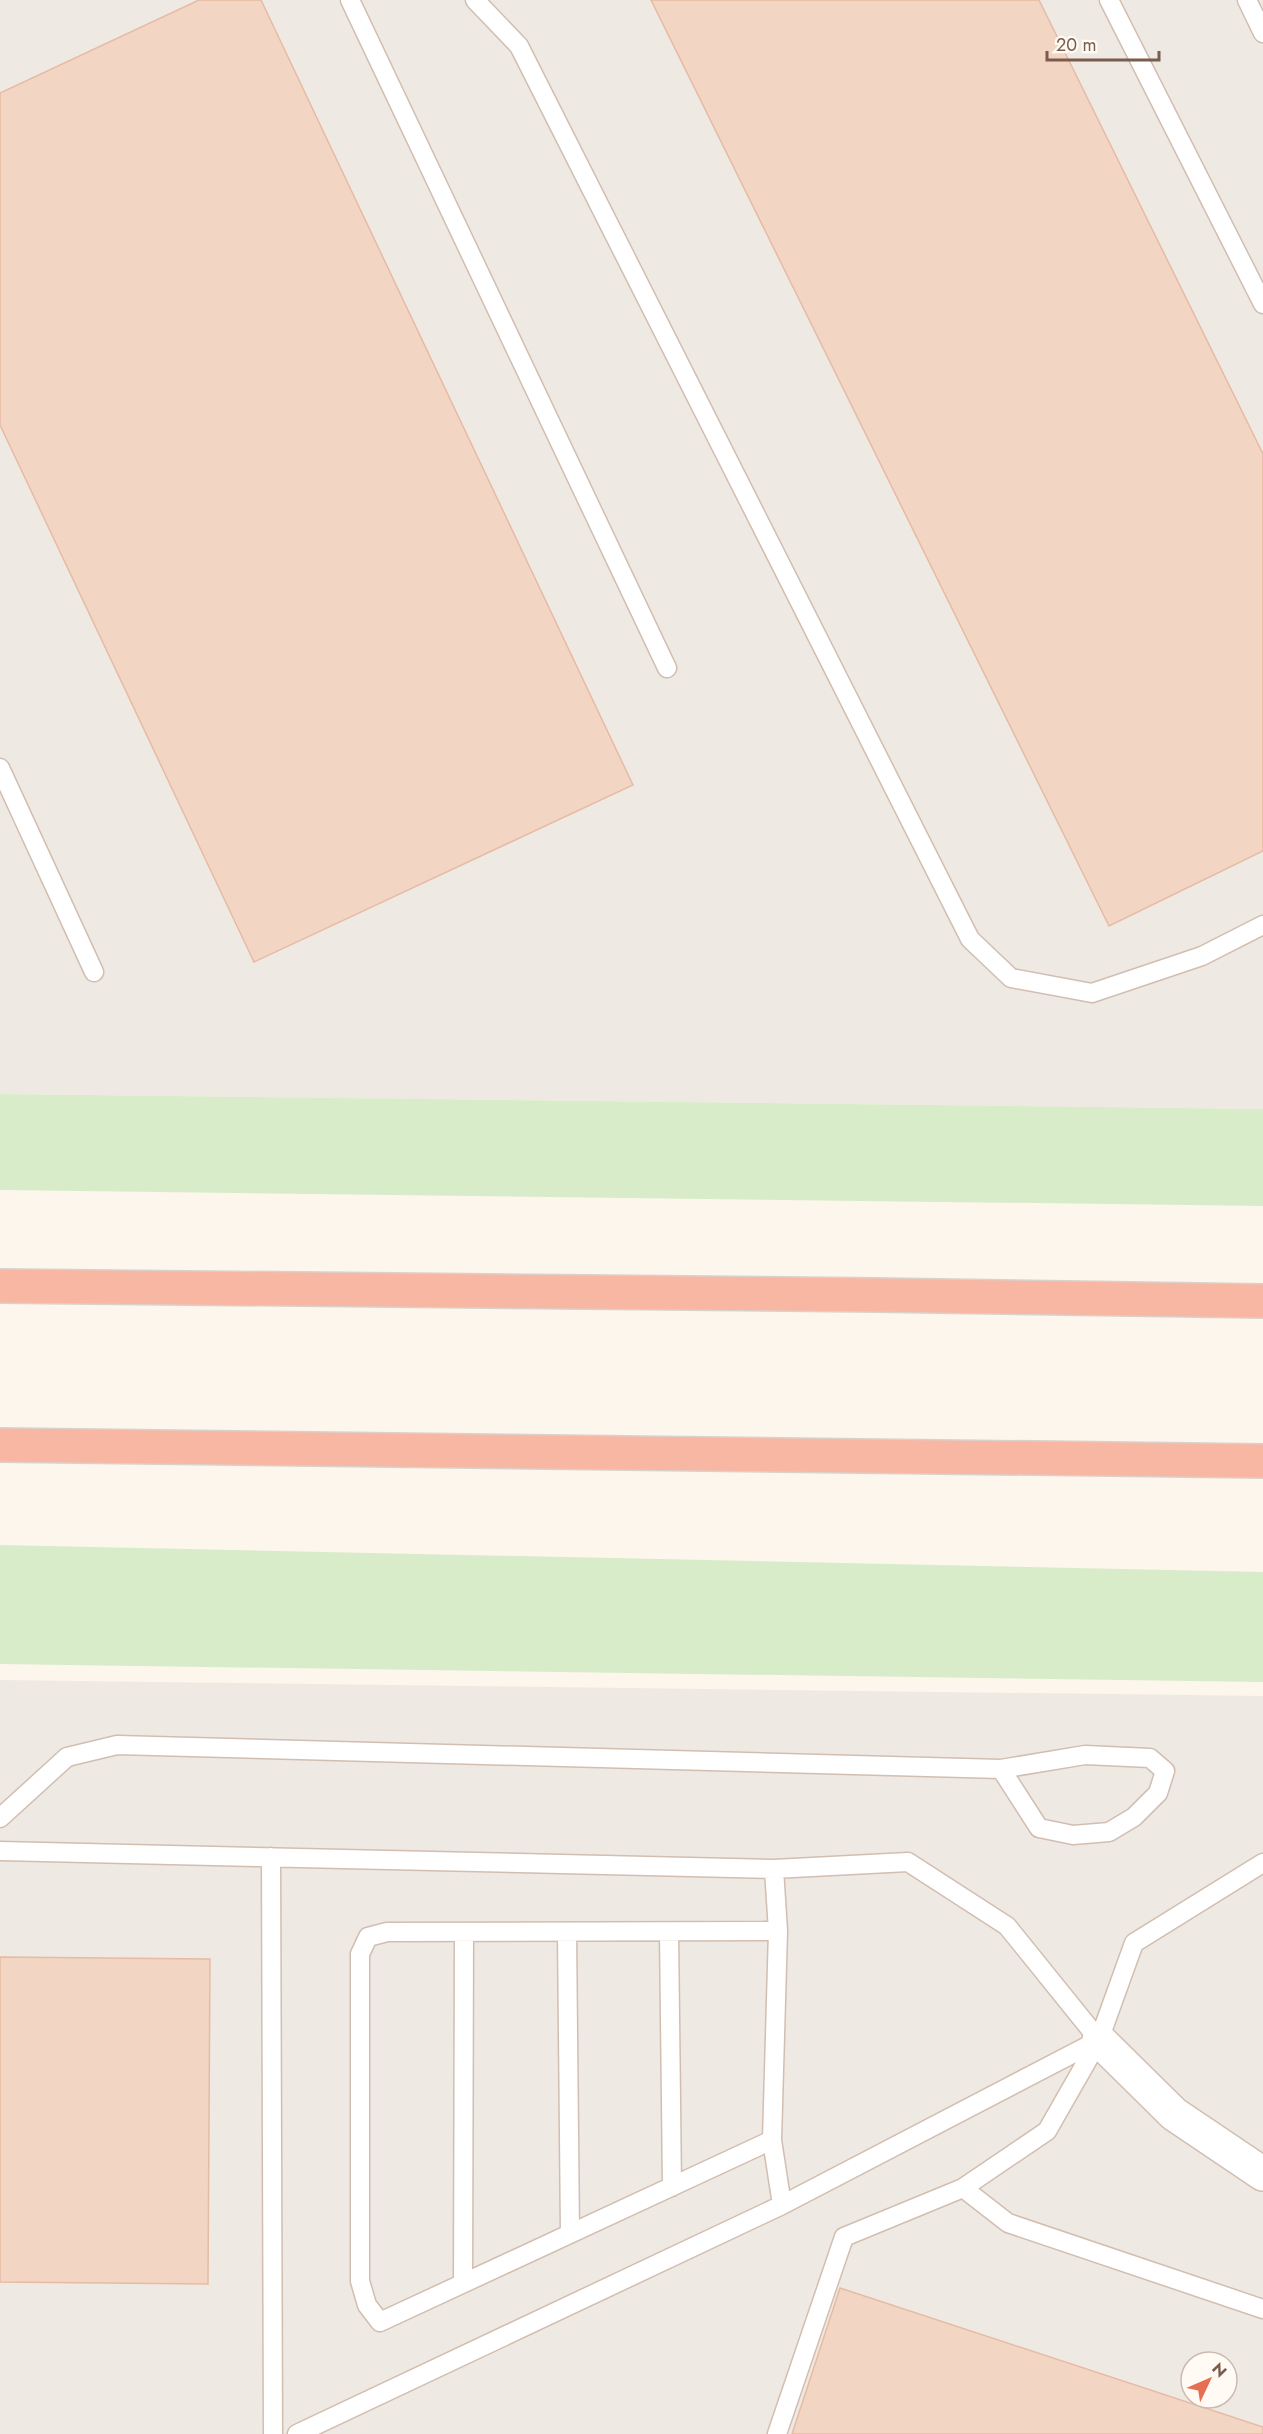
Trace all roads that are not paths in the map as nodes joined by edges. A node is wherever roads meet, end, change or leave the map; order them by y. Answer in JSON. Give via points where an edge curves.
{"nodes":[{"id":1,"x":350,"y":0,"type":"edge"},
{"id":2,"x":475,"y":0,"type":"edge"},
{"id":3,"x":1109,"y":0,"type":"edge"},
{"id":4,"x":1246,"y":0,"type":"edge"},
{"id":5,"x":1263,"y":33,"type":"edge"},
{"id":6,"x":1263,"y":304,"type":"edge"},
{"id":7,"x":667,"y":668,"type":"dead end"},
{"id":8,"x":0,"y":768,"type":"edge"},
{"id":9,"x":1263,"y":925,"type":"edge"},
{"id":10,"x":94,"y":972,"type":"dead end"},
{"id":11,"x":0,"y":1286,"type":"edge"},
{"id":12,"x":1263,"y":1301,"type":"edge"},
{"id":13,"x":0,"y":1445,"type":"edge"},
{"id":14,"x":1263,"y":1461,"type":"edge"},
{"id":15,"x":1001,"y":1769,"type":"junction"},
{"id":16,"x":0,"y":1818,"type":"edge"},
{"id":17,"x":0,"y":1851,"type":"edge"},
{"id":18,"x":271,"y":1857,"type":"junction"},
{"id":19,"x":1263,"y":1863,"type":"edge"},
{"id":20,"x":774,"y":1869,"type":"junction"},
{"id":21,"x":778,"y":1931,"type":"junction"},
{"id":22,"x":464,"y":1932,"type":"junction"},
{"id":23,"x":567,"y":1932,"type":"junction"},
{"id":24,"x":669,"y":1932,"type":"junction"},
{"id":25,"x":1099,"y":2040,"type":"junction"},
{"id":26,"x":772,"y":2140,"type":"junction"},
{"id":27,"x":1263,"y":2174,"type":"edge"},
{"id":28,"x":672,"y":2187,"type":"junction"},
{"id":29,"x":963,"y":2188,"type":"junction"},
{"id":30,"x":782,"y":2205,"type":"junction"},
{"id":31,"x":570,"y":2234,"type":"junction"},
{"id":32,"x":463,"y":2283,"type":"junction"},
{"id":33,"x":1263,"y":2309,"type":"edge"},
{"id":34,"x":273,"y":2434,"type":"edge"},
{"id":35,"x":297,"y":2434,"type":"edge"},
{"id":36,"x":777,"y":2434,"type":"edge"}],
"edges":[{"from":1,"to":7,"type":"lane"},
{"from":2,"to":9,"type":"lane","via":[[519,46],[970,939],[1011,978],[1092,993],[1202,956]]},
{"from":3,"to":6,"type":"lane"},
{"from":4,"to":5,"type":"lane"},
{"from":8,"to":10,"type":"lane"},
{"from":11,"to":12,"type":"highway"},
{"from":13,"to":14,"type":"highway"},
{"from":15,"to":15,"type":"lane","via":[[1085,1755],[1150,1758],[1165,1772],[1158,1793],[1134,1817],[1109,1832],[1073,1835],[1039,1828]]},
{"from":15,"to":16,"type":"lane","via":[[117,1745],[67,1757]]},
{"from":17,"to":18,"type":"lane"},
{"from":18,"to":20,"type":"lane"},
{"from":18,"to":34,"type":"lane"},
{"from":19,"to":25,"type":"lane","via":[[1134,1943]]},
{"from":20,"to":21,"type":"lane"},
{"from":20,"to":25,"type":"lane","via":[[908,1862],[1007,1926]]},
{"from":21,"to":24,"type":"lane"},
{"from":21,"to":26,"type":"lane"},
{"from":22,"to":23,"type":"lane"},
{"from":22,"to":32,"type":"lane"},
{"from":22,"to":32,"type":"lane","via":[[387,1932],[368,1937],[360,1954],[358,2132],[360,2281],[367,2305],[380,2322]]},
{"from":23,"to":24,"type":"lane"},
{"from":23,"to":31,"type":"lane"},
{"from":24,"to":28,"type":"lane"},
{"from":25,"to":27,"type":"street","via":[[1174,2114]]},
{"from":25,"to":29,"type":"lane","via":[[1047,2131]]},
{"from":25,"to":30,"type":"lane"},
{"from":26,"to":28,"type":"lane"},
{"from":26,"to":30,"type":"lane"},
{"from":28,"to":31,"type":"lane"},
{"from":29,"to":33,"type":"lane","via":[[1008,2223]]},
{"from":29,"to":36,"type":"lane","via":[[844,2237]]},
{"from":30,"to":35,"type":"lane"},
{"from":31,"to":32,"type":"lane"}]}
